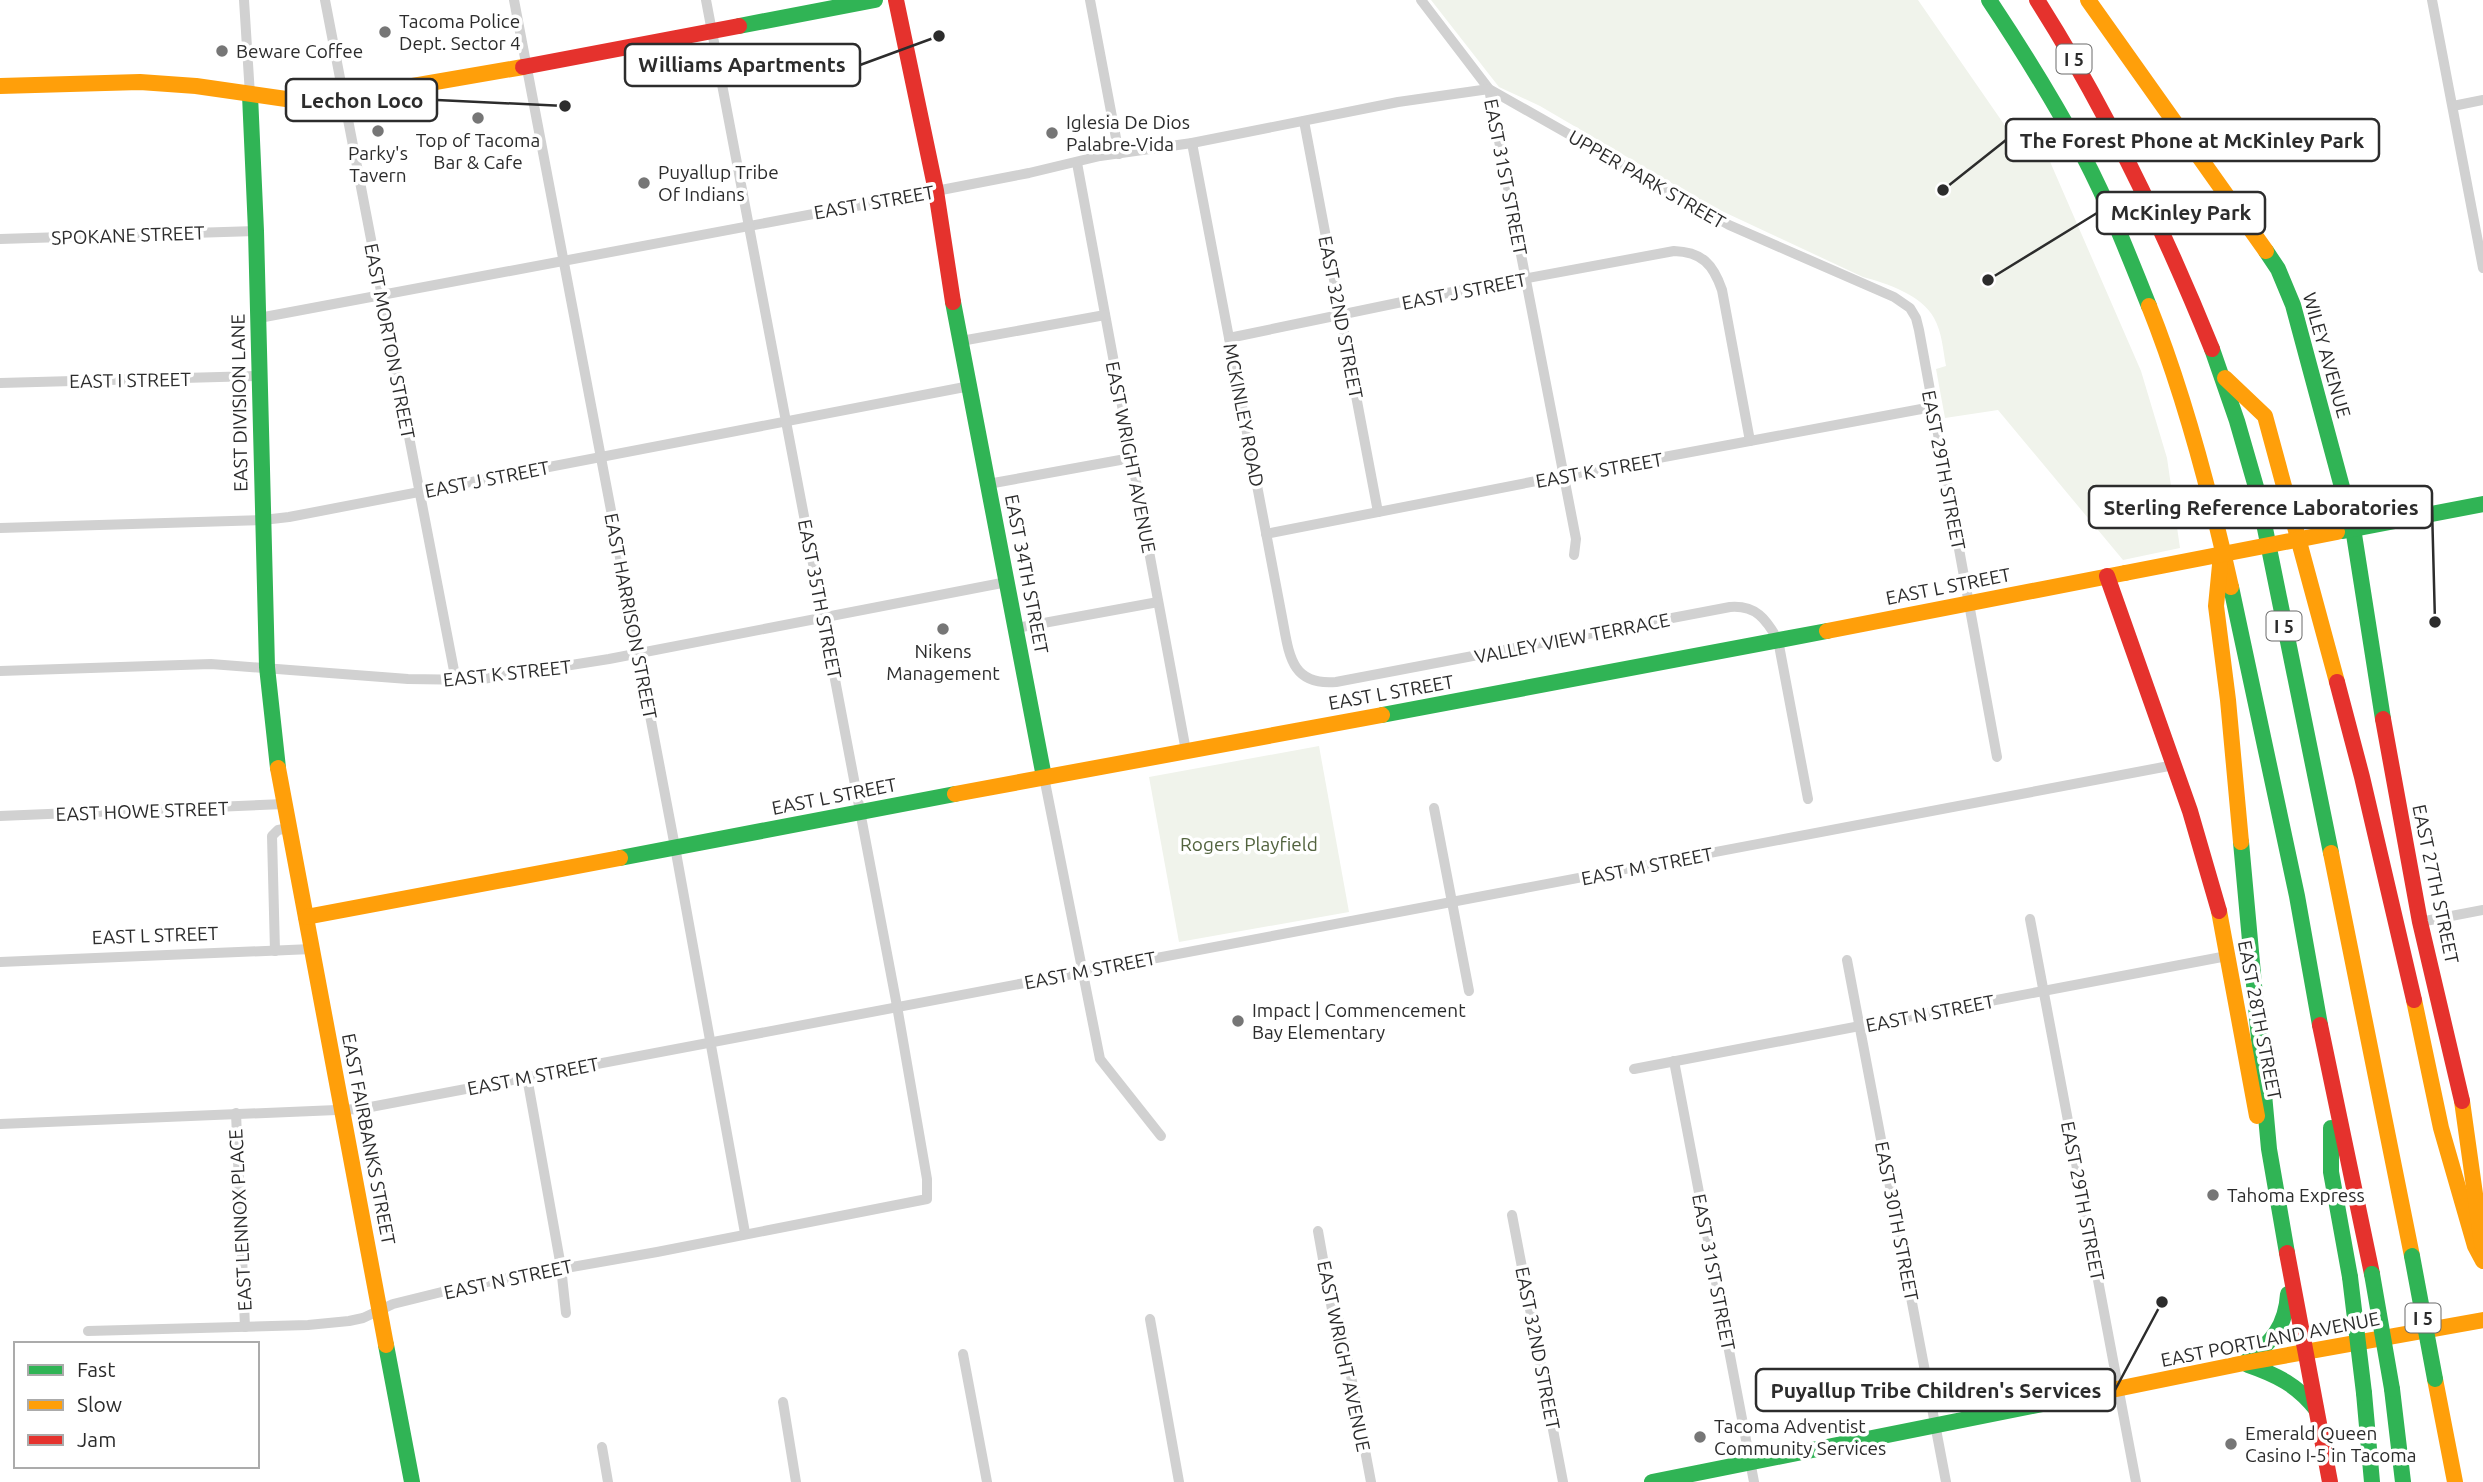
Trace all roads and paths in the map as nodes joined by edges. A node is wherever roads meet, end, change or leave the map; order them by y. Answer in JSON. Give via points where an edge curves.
{"nodes":[{"id":1,"x":244,"y":0,"type":"edge"},
{"id":2,"x":325,"y":0,"type":"edge"},
{"id":3,"x":514,"y":0,"type":"edge"},
{"id":4,"x":706,"y":0,"type":"edge"},
{"id":5,"x":875,"y":0,"type":"edge"},
{"id":6,"x":897,"y":0,"type":"edge"},
{"id":7,"x":1090,"y":0,"type":"edge"},
{"id":8,"x":1420,"y":0,"type":"edge"},
{"id":9,"x":1989,"y":0,"type":"edge"},
{"id":10,"x":2037,"y":0,"type":"edge"},
{"id":11,"x":2088,"y":0,"type":"edge"},
{"id":12,"x":2432,"y":0,"type":"edge"},
{"id":13,"x":711,"y":32,"type":"junction"},
{"id":14,"x":527,"y":66,"type":"junction"},
{"id":15,"x":0,"y":86,"type":"edge"},
{"id":16,"x":1489,"y":89,"type":"junction"},
{"id":17,"x":250,"y":95,"type":"junction"},
{"id":18,"x":343,"y":98,"type":"junction"},
{"id":19,"x":2483,"y":100,"type":"edge"},
{"id":20,"x":2453,"y":106,"type":"junction"},
{"id":21,"x":1304,"y":121,"type":"junction"},
{"id":22,"x":1192,"y":143,"type":"junction"},
{"id":23,"x":1119,"y":154,"type":"junction"},
{"id":24,"x":1077,"y":163,"type":"junction"},
{"id":25,"x":936,"y":191,"type":"junction"},
{"id":26,"x":748,"y":225,"type":"junction"},
{"id":27,"x":256,"y":231,"type":"junction"},
{"id":28,"x":0,"y":239,"type":"edge"},
{"id":29,"x":563,"y":261,"type":"junction"},
{"id":30,"x":2483,"y":268,"type":"edge"},
{"id":31,"x":1526,"y":279,"type":"junction"},
{"id":32,"x":381,"y":295,"type":"junction"},
{"id":33,"x":1910,"y":308,"type":"joint"},
{"id":34,"x":1105,"y":315,"type":"junction"},
{"id":35,"x":1340,"y":315,"type":"junction"},
{"id":36,"x":259,"y":318,"type":"junction"},
{"id":37,"x":1229,"y":338,"type":"junction"},
{"id":38,"x":961,"y":341,"type":"junction"},
{"id":39,"x":260,"y":376,"type":"junction"},
{"id":40,"x":2224,"y":376,"type":"junction"},
{"id":41,"x":0,"y":383,"type":"edge"},
{"id":42,"x":970,"y":386,"type":"junction"},
{"id":43,"x":1932,"y":407,"type":"junction"},
{"id":44,"x":787,"y":423,"type":"junction"},
{"id":45,"x":1750,"y":441,"type":"junction"},
{"id":46,"x":602,"y":457,"type":"junction"},
{"id":47,"x":1131,"y":458,"type":"junction"},
{"id":48,"x":1562,"y":476,"type":"junction"},
{"id":49,"x":988,"y":484,"type":"junction"},
{"id":50,"x":419,"y":492,"type":"junction"},
{"id":51,"x":2483,"y":504,"type":"edge"},
{"id":52,"x":1378,"y":512,"type":"junction"},
{"id":53,"x":262,"y":520,"type":"junction"},
{"id":54,"x":0,"y":528,"type":"edge"},
{"id":55,"x":2345,"y":530,"type":"junction"},
{"id":56,"x":1266,"y":534,"type":"junction"},
{"id":57,"x":2222,"y":546,"type":"junction"},
{"id":58,"x":1574,"y":555,"type":"dead end"},
{"id":59,"x":2108,"y":576,"type":"junction"},
{"id":60,"x":1007,"y":582,"type":"junction"},
{"id":61,"x":1158,"y":602,"type":"junction"},
{"id":62,"x":1970,"y":602,"type":"junction"},
{"id":63,"x":824,"y":617,"type":"junction"},
{"id":64,"x":1016,"y":628,"type":"junction"},
{"id":65,"x":1778,"y":640,"type":"junction"},
{"id":66,"x":638,"y":653,"type":"junction"},
{"id":67,"x":267,"y":667,"type":"junction"},
{"id":68,"x":0,"y":671,"type":"edge"},
{"id":69,"x":1310,"y":680,"type":"joint"},
{"id":70,"x":456,"y":681,"type":"junction"},
{"id":71,"x":1186,"y":751,"type":"junction"},
{"id":72,"x":1997,"y":757,"type":"dead end"},
{"id":73,"x":2174,"y":765,"type":"junction"},
{"id":74,"x":1044,"y":777,"type":"junction"},
{"id":75,"x":1808,"y":799,"type":"dead end"},
{"id":76,"x":284,"y":804,"type":"junction"},
{"id":77,"x":1434,"y":807,"type":"dead end"},
{"id":78,"x":860,"y":813,"type":"junction"},
{"id":79,"x":0,"y":816,"type":"edge"},
{"id":80,"x":289,"y":828,"type":"junction"},
{"id":81,"x":675,"y":847,"type":"junction"},
{"id":82,"x":1453,"y":903,"type":"junction"},
{"id":83,"x":2483,"y":910,"type":"edge"},
{"id":84,"x":306,"y":917,"type":"junction"},
{"id":85,"x":2030,"y":919,"type":"dead end"},
{"id":86,"x":2420,"y":922,"type":"junction"},
{"id":87,"x":312,"y":949,"type":"junction"},
{"id":88,"x":275,"y":951,"type":"junction"},
{"id":89,"x":2227,"y":956,"type":"junction"},
{"id":90,"x":1847,"y":960,"type":"dead end"},
{"id":91,"x":0,"y":962,"type":"edge"},
{"id":92,"x":1083,"y":971,"type":"junction"},
{"id":93,"x":1469,"y":991,"type":"dead end"},
{"id":94,"x":2044,"y":991,"type":"junction"},
{"id":95,"x":897,"y":1006,"type":"junction"},
{"id":96,"x":1860,"y":1026,"type":"junction"},
{"id":97,"x":711,"y":1041,"type":"junction"},
{"id":98,"x":1674,"y":1061,"type":"junction"},
{"id":99,"x":1634,"y":1069,"type":"dead end"},
{"id":100,"x":527,"y":1077,"type":"junction"},
{"id":101,"x":2330,"y":1080,"type":"junction"},
{"id":102,"x":342,"y":1110,"type":"junction"},
{"id":103,"x":236,"y":1113,"type":"junction"},
{"id":104,"x":0,"y":1124,"type":"edge"},
{"id":105,"x":1161,"y":1136,"type":"dead end"},
{"id":106,"x":927,"y":1199,"type":"joint"},
{"id":107,"x":1512,"y":1215,"type":"dead end"},
{"id":108,"x":1318,"y":1231,"type":"dead end"},
{"id":109,"x":745,"y":1233,"type":"junction"},
{"id":110,"x":2483,"y":1248,"type":"edge"},
{"id":111,"x":2287,"y":1253,"type":"junction"},
{"id":112,"x":2483,"y":1261,"type":"edge"},
{"id":113,"x":561,"y":1267,"type":"junction"},
{"id":114,"x":2291,"y":1273,"type":"junction"},
{"id":115,"x":380,"y":1310,"type":"junction"},
{"id":116,"x":566,"y":1313,"type":"dead end"},
{"id":117,"x":1150,"y":1319,"type":"dead end"},
{"id":118,"x":2483,"y":1320,"type":"edge"},
{"id":119,"x":246,"y":1327,"type":"junction"},
{"id":120,"x":89,"y":1331,"type":"dead end"},
{"id":121,"x":963,"y":1354,"type":"dead end"},
{"id":122,"x":2307,"y":1354,"type":"junction"},
{"id":123,"x":2244,"y":1363,"type":"junction"},
{"id":124,"x":2435,"y":1379,"type":"junction"},
{"id":125,"x":2118,"y":1390,"type":"junction"},
{"id":126,"x":783,"y":1402,"type":"dead end"},
{"id":127,"x":2318,"y":1412,"type":"junction"},
{"id":128,"x":1936,"y":1427,"type":"junction"},
{"id":129,"x":602,"y":1447,"type":"dead end"},
{"id":130,"x":1751,"y":1464,"type":"junction"},
{"id":131,"x":412,"y":1482,"type":"edge"},
{"id":132,"x":608,"y":1482,"type":"edge"},
{"id":133,"x":796,"y":1482,"type":"edge"},
{"id":134,"x":987,"y":1482,"type":"edge"},
{"id":135,"x":1179,"y":1482,"type":"edge"},
{"id":136,"x":1371,"y":1482,"type":"edge"},
{"id":137,"x":1563,"y":1482,"type":"edge"},
{"id":138,"x":1652,"y":1482,"type":"edge"},
{"id":139,"x":1754,"y":1482,"type":"edge"},
{"id":140,"x":1946,"y":1482,"type":"edge"},
{"id":141,"x":2136,"y":1482,"type":"edge"},
{"id":142,"x":2330,"y":1482,"type":"edge"},
{"id":143,"x":2372,"y":1482,"type":"edge"},
{"id":144,"x":2403,"y":1482,"type":"edge"},
{"id":145,"x":2448,"y":1482,"type":"edge"},
{"id":146,"x":2455,"y":1482,"type":"edge"}],
"edges":[{"from":1,"to":17,"type":"street","name":"EAST DIVISION LANE"},
{"from":2,"to":18,"type":"street","name":"EAST MORTON STREET"},
{"from":3,"to":14,"type":"street","name":"EAST HARRISON STREET"},
{"from":4,"to":13,"type":"street","name":"EAST 35TH STREET"},
{"from":5,"to":13,"type":"main road"},
{"from":6,"to":25,"type":"main road","name":"EAST 34TH STREET"},
{"from":7,"to":23,"type":"street"},
{"from":8,"to":16,"type":"street","name":"UPPER PARK STREET"},
{"from":9,"to":57,"type":"main road","number":"I 5","via":[[2039,76],[2119,232],[2164,344]]},
{"from":10,"to":40,"type":"main road","number":"I 5","via":[[2108,119]]},
{"from":11,"to":55,"type":"main road","name":"WILEY AVENUE","via":[[2278,269],[2293,305]]},
{"from":12,"to":20,"type":"street"},
{"from":13,"to":14,"type":"main road"},
{"from":13,"to":26,"type":"street","name":"EAST 35TH STREET"},
{"from":14,"to":18,"type":"main road"},
{"from":14,"to":29,"type":"street","name":"EAST HARRISON STREET"},
{"from":15,"to":17,"type":"main road","via":[[140,82]]},
{"from":16,"to":21,"type":"street","name":"EAST I STREET"},
{"from":16,"to":31,"type":"street","name":"EAST 31ST STREET"},
{"from":16,"to":33,"type":"street","name":"UPPER PARK STREET","via":[[1729,225],[1876,288]]},
{"from":17,"to":18,"type":"main road"},
{"from":17,"to":27,"type":"main road","name":"EAST DIVISION LANE"},
{"from":18,"to":32,"type":"street","name":"EAST MORTON STREET"},
{"from":19,"to":20,"type":"street"},
{"from":20,"to":30,"type":"street"},
{"from":21,"to":22,"type":"street","name":"EAST I STREET"},
{"from":21,"to":35,"type":"street","name":"EAST 32ND STREET"},
{"from":22,"to":23,"type":"street","name":"EAST I STREET"},
{"from":22,"to":37,"type":"street","name":"MCKINLEY ROAD"},
{"from":23,"to":24,"type":"street","name":"EAST I STREET"},
{"from":24,"to":25,"type":"street","name":"EAST I STREET"},
{"from":24,"to":34,"type":"street","name":"EAST WRIGHT AVENUE"},
{"from":25,"to":26,"type":"street","name":"EAST I STREET"},
{"from":25,"to":38,"type":"main road","name":"EAST 34TH STREET"},
{"from":26,"to":29,"type":"street","name":"EAST I STREET"},
{"from":26,"to":44,"type":"street","name":"EAST 35TH STREET"},
{"from":27,"to":28,"type":"street","name":"SPOKANE STREET"},
{"from":27,"to":36,"type":"main road","name":"EAST DIVISION LANE"},
{"from":29,"to":32,"type":"street","name":"EAST I STREET"},
{"from":29,"to":46,"type":"street","name":"EAST HARRISON STREET"},
{"from":31,"to":35,"type":"street","name":"EAST J STREET"},
{"from":31,"to":45,"type":"street","name":"EAST J STREET","via":[[1674,251],[1699,255],[1712,268],[1721,290]]},
{"from":31,"to":48,"type":"street","name":"EAST 31ST STREET"},
{"from":32,"to":36,"type":"street","name":"EAST I STREET"},
{"from":32,"to":50,"type":"street","name":"EAST MORTON STREET"},
{"from":33,"to":43,"type":"street","name":"EAST 29TH STREET","via":[[1919,330]]},
{"from":34,"to":38,"type":"street"},
{"from":34,"to":47,"type":"street","name":"EAST WRIGHT AVENUE"},
{"from":35,"to":37,"type":"street","name":"EAST J STREET"},
{"from":35,"to":52,"type":"street","name":"EAST 32ND STREET"},
{"from":36,"to":39,"type":"main road","name":"EAST DIVISION LANE"},
{"from":37,"to":56,"type":"street","name":"MCKINLEY ROAD"},
{"from":38,"to":42,"type":"main road","name":"EAST 34TH STREET"},
{"from":39,"to":41,"type":"street","name":"EAST I STREET"},
{"from":39,"to":53,"type":"main road","name":"EAST DIVISION LANE"},
{"from":40,"to":112,"type":"main road","via":[[2265,416],[2362,777],[2441,1128]]},
{"from":40,"to":124,"type":"main road","number":"I 5","bridge":true,"via":[[2258,494]]},
{"from":42,"to":44,"type":"street","name":"EAST J STREET"},
{"from":42,"to":49,"type":"main road","name":"EAST 34TH STREET"},
{"from":43,"to":45,"type":"street","name":"EAST K STREET"},
{"from":43,"to":62,"type":"street","name":"EAST 29TH STREET"},
{"from":44,"to":46,"type":"street","name":"EAST J STREET"},
{"from":44,"to":63,"type":"street","name":"EAST 35TH STREET"},
{"from":45,"to":48,"type":"street","name":"EAST K STREET"},
{"from":46,"to":50,"type":"street","name":"EAST J STREET"},
{"from":46,"to":66,"type":"street","name":"EAST HARRISON STREET"},
{"from":47,"to":49,"type":"street"},
{"from":47,"to":61,"type":"street","name":"EAST WRIGHT AVENUE"},
{"from":48,"to":52,"type":"street","name":"EAST K STREET"},
{"from":48,"to":58,"type":"street","name":"EAST 31ST STREET","via":[[1576,539]]},
{"from":49,"to":60,"type":"main road","name":"EAST 34TH STREET"},
{"from":50,"to":53,"type":"street","name":"EAST J STREET"},
{"from":50,"to":70,"type":"street","name":"EAST MORTON STREET"},
{"from":51,"to":55,"type":"main road","name":"EAST L STREET"},
{"from":52,"to":56,"type":"street","name":"EAST K STREET"},
{"from":53,"to":54,"type":"street","name":"EAST J STREET"},
{"from":53,"to":67,"type":"main road","name":"EAST DIVISION LANE"},
{"from":55,"to":59,"type":"main road","name":"EAST L STREET","bridge":true},
{"from":55,"to":86,"type":"main road","name":"EAST 27TH STREET"},
{"from":56,"to":69,"type":"street","name":"MCKINLEY ROAD","via":[[1291,659]]},
{"from":57,"to":101,"type":"main road","number":"I 5","via":[[2297,896]]},
{"from":57,"to":111,"type":"main road","via":[[2216,606],[2269,1149]]},
{"from":59,"to":62,"type":"main road","name":"EAST L STREET"},
{"from":59,"to":73,"type":"main road","name":"EAST 28TH STREET"},
{"from":60,"to":63,"type":"street","name":"EAST K STREET"},
{"from":60,"to":64,"type":"main road","name":"EAST 34TH STREET"},
{"from":61,"to":64,"type":"street"},
{"from":61,"to":71,"type":"street","name":"EAST WRIGHT AVENUE"},
{"from":62,"to":65,"type":"main road","name":"EAST L STREET"},
{"from":62,"to":72,"type":"street","name":"EAST 29TH STREET"},
{"from":63,"to":66,"type":"street","name":"EAST K STREET"},
{"from":63,"to":78,"type":"street","name":"EAST 35TH STREET"},
{"from":64,"to":74,"type":"main road","name":"EAST 34TH STREET"},
{"from":65,"to":69,"type":"street","name":"VALLEY VIEW TERRACE","via":[[1764,617],[1738,607],[1336,682]]},
{"from":65,"to":71,"type":"main road","name":"EAST L STREET"},
{"from":65,"to":75,"type":"street"},
{"from":66,"to":70,"type":"street","name":"EAST K STREET"},
{"from":66,"to":81,"type":"street","name":"EAST HARRISON STREET"},
{"from":67,"to":68,"type":"street","name":"EAST K STREET","via":[[177,664]]},
{"from":67,"to":70,"type":"street","name":"EAST K STREET"},
{"from":67,"to":76,"type":"main road","name":"EAST DIVISION LANE"},
{"from":71,"to":74,"type":"main road","name":"EAST L STREET"},
{"from":73,"to":82,"type":"street","name":"EAST M STREET"},
{"from":73,"to":89,"type":"main road","name":"EAST 28TH STREET","via":[[2218,908]]},
{"from":74,"to":78,"type":"main road","name":"EAST L STREET"},
{"from":74,"to":92,"type":"street","name":"EAST 34TH STREET"},
{"from":76,"to":79,"type":"street","name":"EAST HOWE STREET"},
{"from":76,"to":80,"type":"main road","name":"EAST FAIRBANKS STREET"},
{"from":77,"to":82,"type":"street"},
{"from":78,"to":81,"type":"main road","name":"EAST L STREET"},
{"from":78,"to":95,"type":"street","name":"EAST 35TH STREET"},
{"from":80,"to":84,"type":"main road","name":"EAST FAIRBANKS STREET"},
{"from":80,"to":88,"type":"street","via":[[272,836]]},
{"from":81,"to":84,"type":"main road","name":"EAST L STREET"},
{"from":81,"to":97,"type":"street","name":"EAST HARRISON STREET"},
{"from":82,"to":92,"type":"street","name":"EAST M STREET"},
{"from":82,"to":93,"type":"street"},
{"from":83,"to":86,"type":"street"},
{"from":84,"to":87,"type":"main road","name":"EAST FAIRBANKS STREET"},
{"from":85,"to":94,"type":"street","name":"EAST 29TH STREET"},
{"from":86,"to":110,"type":"main road","name":"EAST 27TH STREET","via":[[2459,1083]]},
{"from":87,"to":88,"type":"street","name":"EAST L STREET"},
{"from":87,"to":102,"type":"main road","name":"EAST FAIRBANKS STREET"},
{"from":88,"to":91,"type":"street","name":"EAST L STREET"},
{"from":89,"to":94,"type":"street","name":"EAST N STREET"},
{"from":89,"to":111,"type":"main road","name":"EAST 28TH STREET"},
{"from":90,"to":96,"type":"street","name":"EAST 30TH STREET"},
{"from":92,"to":95,"type":"street","name":"EAST M STREET"},
{"from":92,"to":105,"type":"street","name":"EAST 34TH STREET","via":[[1100,1059]]},
{"from":94,"to":96,"type":"street","name":"EAST N STREET"},
{"from":94,"to":125,"type":"street","name":"EAST 29TH STREET"},
{"from":95,"to":97,"type":"street","name":"EAST M STREET"},
{"from":95,"to":106,"type":"street","name":"EAST 35TH STREET"},
{"from":96,"to":98,"type":"street","name":"EAST N STREET"},
{"from":96,"to":128,"type":"street","name":"EAST 30TH STREET"},
{"from":97,"to":100,"type":"street","name":"EAST M STREET"},
{"from":97,"to":109,"type":"street","name":"EAST HARRISON STREET"},
{"from":98,"to":99,"type":"street","name":"EAST N STREET"},
{"from":98,"to":130,"type":"street","name":"EAST 31ST STREET"},
{"from":100,"to":102,"type":"street","name":"EAST M STREET"},
{"from":100,"to":113,"type":"street"},
{"from":101,"to":143,"type":"main road","bridge":true,"via":[[2331,1172],[2350,1277]]},
{"from":101,"to":144,"type":"main road","number":"I 5","bridge":true,"via":[[2372,1274]]},
{"from":102,"to":103,"type":"street","name":"EAST M STREET"},
{"from":102,"to":115,"type":"main road","name":"EAST FAIRBANKS STREET"},
{"from":103,"to":104,"type":"street","name":"EAST M STREET"},
{"from":103,"to":119,"type":"street","name":"EAST LENNOX PLACE"},
{"from":106,"to":109,"type":"street","name":"EAST N STREET"},
{"from":107,"to":137,"type":"street","name":"EAST 32ND STREET"},
{"from":108,"to":136,"type":"street","name":"EAST WRIGHT AVENUE"},
{"from":109,"to":113,"type":"street","name":"EAST N STREET"},
{"from":111,"to":114,"type":"main road","name":"EAST 28TH STREET"},
{"from":113,"to":115,"type":"street","name":"EAST N STREET","via":[[470,1285]]},
{"from":113,"to":116,"type":"street"},
{"from":114,"to":122,"type":"main road","name":"EAST 28TH STREET"},
{"from":114,"to":123,"type":"main road","via":[[2283,1326],[2267,1347]]},
{"from":115,"to":119,"type":"street","name":"EAST N STREET","via":[[349,1321]]},
{"from":115,"to":131,"type":"main road","name":"EAST FAIRBANKS STREET"},
{"from":117,"to":135,"type":"street"},
{"from":118,"to":122,"type":"main road","name":"EAST PORTLAND AVENUE"},
{"from":119,"to":120,"type":"street","name":"EAST N STREET"},
{"from":121,"to":134,"type":"street"},
{"from":122,"to":123,"type":"main road","name":"EAST PORTLAND AVENUE"},
{"from":122,"to":127,"type":"main road","name":"EAST 28TH STREET"},
{"from":123,"to":125,"type":"main road","name":"EAST PORTLAND AVENUE"},
{"from":123,"to":127,"type":"main road","via":[[2295,1384]]},
{"from":124,"to":145,"type":"main road","number":"I 5"},
{"from":124,"to":146,"type":"main road"},
{"from":125,"to":128,"type":"main road","name":"EAST PORTLAND AVENUE"},
{"from":125,"to":141,"type":"street","name":"EAST 29TH STREET"},
{"from":126,"to":133,"type":"street"},
{"from":127,"to":142,"type":"main road","name":"EAST 28TH STREET"},
{"from":128,"to":130,"type":"main road","name":"EAST PORTLAND AVENUE"},
{"from":128,"to":140,"type":"street","name":"EAST 30TH STREET"},
{"from":129,"to":132,"type":"street"},
{"from":130,"to":138,"type":"main road","name":"EAST PORTLAND AVENUE"},
{"from":130,"to":139,"type":"street","name":"EAST 31ST STREET"}]}
